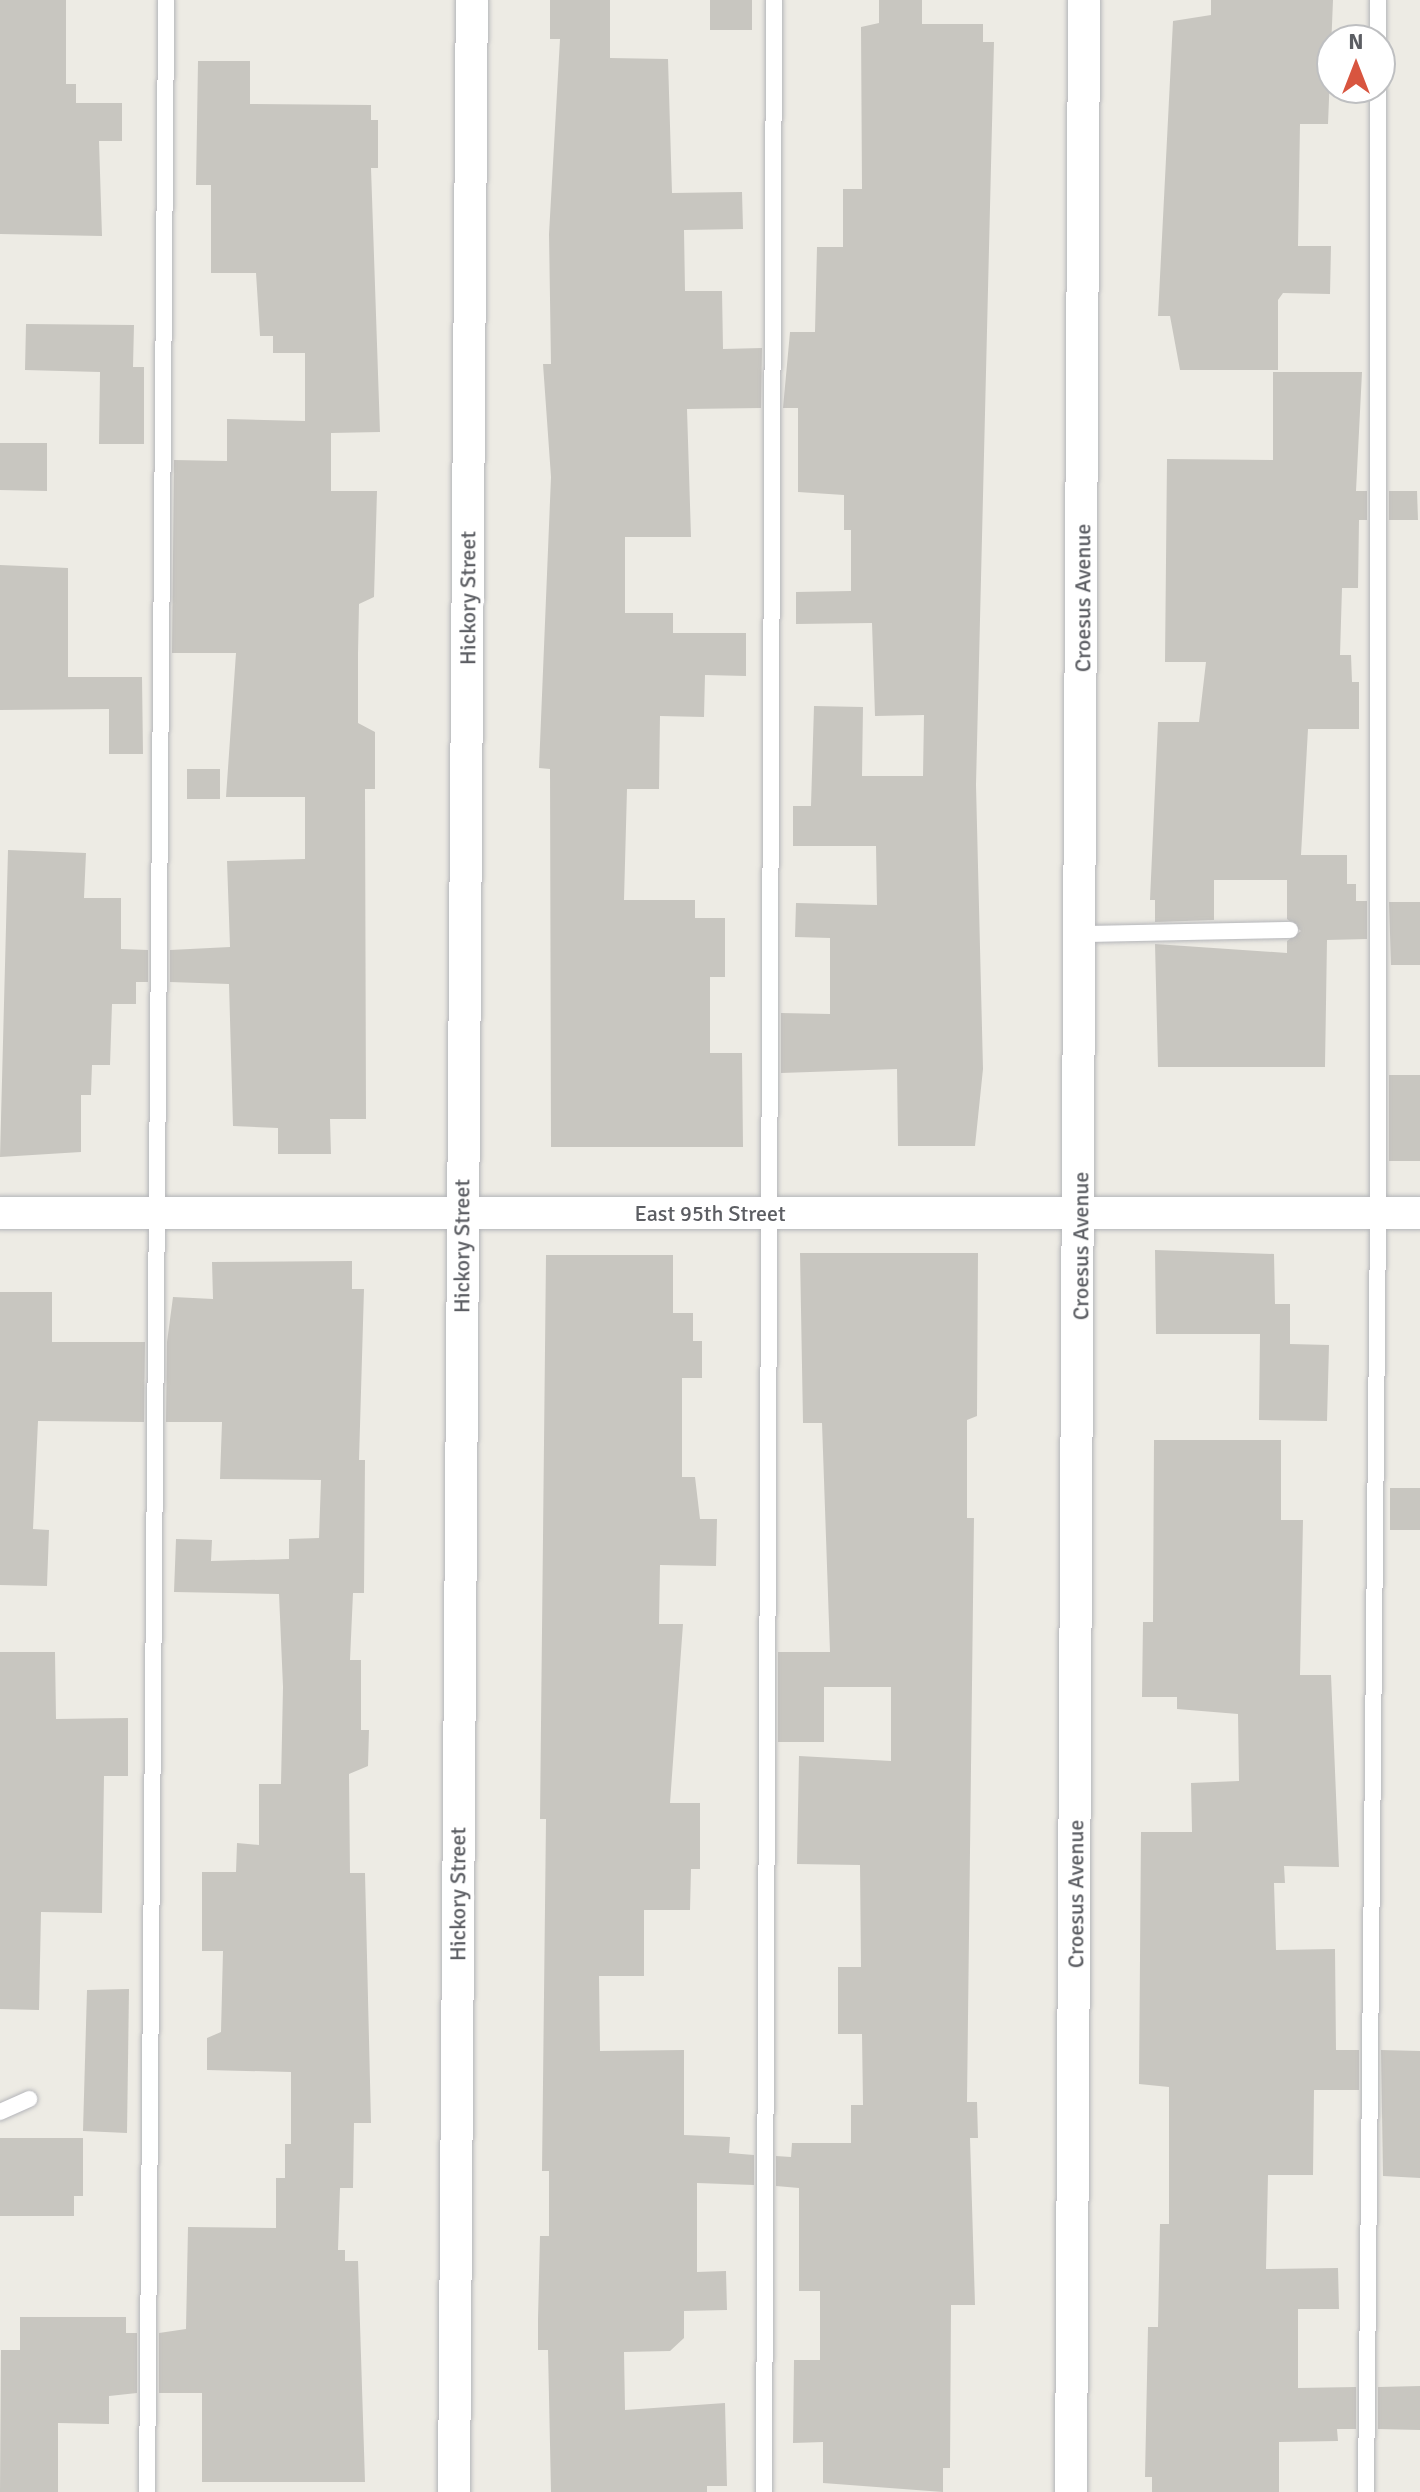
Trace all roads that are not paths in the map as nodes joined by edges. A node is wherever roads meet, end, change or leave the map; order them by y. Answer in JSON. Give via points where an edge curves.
{"nodes":[{"id":1,"x":166,"y":0,"type":"edge"},
{"id":2,"x":472,"y":0,"type":"edge"},
{"id":3,"x":774,"y":0,"type":"edge"},
{"id":4,"x":1084,"y":0,"type":"edge"},
{"id":5,"x":1378,"y":0,"type":"edge"},
{"id":6,"x":1378,"y":24,"type":"edge"},
{"id":7,"x":1378,"y":104,"type":"edge"},
{"id":8,"x":1290,"y":930,"type":"dead end"},
{"id":9,"x":1083,"y":934,"type":"junction"},
{"id":10,"x":0,"y":1213,"type":"edge"},
{"id":11,"x":154,"y":1213,"type":"junction"},
{"id":12,"x":463,"y":1213,"type":"junction"},
{"id":13,"x":1378,"y":1213,"type":"junction"},
{"id":14,"x":1420,"y":1213,"type":"edge"},
{"id":15,"x":766,"y":1215,"type":"junction"},
{"id":16,"x":1081,"y":1217,"type":"junction"},
{"id":17,"x":29,"y":2099,"type":"dead end"},
{"id":18,"x":0,"y":2112,"type":"edge"},
{"id":19,"x":147,"y":2492,"type":"edge"},
{"id":20,"x":454,"y":2492,"type":"edge"},
{"id":21,"x":764,"y":2492,"type":"edge"},
{"id":22,"x":1071,"y":2492,"type":"edge"},
{"id":23,"x":1366,"y":2492,"type":"edge"}],
"edges":[{"from":1,"to":11,"type":"lane"},
{"from":2,"to":12,"type":"street","name":"Hickory Street"},
{"from":3,"to":15,"type":"lane"},
{"from":4,"to":9,"type":"street","name":"Croesus Avenue"},
{"from":5,"to":6,"type":"lane"},
{"from":7,"to":13,"type":"lane"},
{"from":8,"to":9,"type":"lane"},
{"from":9,"to":16,"type":"street","name":"Croesus Avenue"},
{"from":10,"to":11,"type":"street","name":"East 95th Street"},
{"from":11,"to":12,"type":"street","name":"East 95th Street"},
{"from":11,"to":19,"type":"lane"},
{"from":12,"to":15,"type":"street","name":"East 95th Street"},
{"from":12,"to":20,"type":"street","name":"Hickory Street"},
{"from":13,"to":14,"type":"street","name":"East 95th Street"},
{"from":13,"to":16,"type":"street","name":"East 95th Street"},
{"from":13,"to":23,"type":"lane"},
{"from":15,"to":16,"type":"street","name":"East 95th Street"},
{"from":15,"to":21,"type":"lane"},
{"from":16,"to":22,"type":"street","name":"Croesus Avenue"},
{"from":17,"to":18,"type":"lane"}]}
